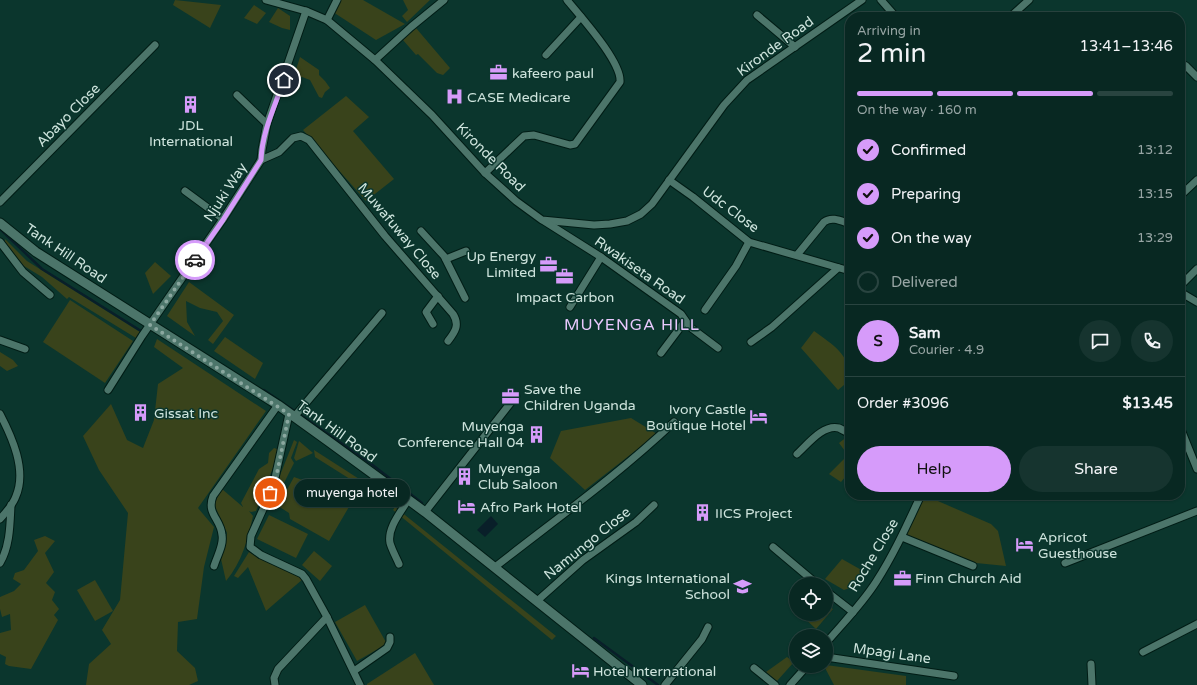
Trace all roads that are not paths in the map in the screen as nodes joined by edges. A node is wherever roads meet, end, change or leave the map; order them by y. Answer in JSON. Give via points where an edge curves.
{"nodes":[{"id":1,"x":270,"y":0,"type":"edge"},
{"id":2,"x":337,"y":0,"type":"edge"},
{"id":3,"x":444,"y":0,"type":"edge"},
{"id":4,"x":568,"y":0,"type":"edge"},
{"id":5,"x":862,"y":0,"type":"edge"},
{"id":6,"x":881,"y":0,"type":"edge"},
{"id":7,"x":1029,"y":0,"type":"edge"},
{"id":8,"x":306,"y":11,"type":"junction"},
{"id":9,"x":892,"y":12,"type":"edge"},
{"id":10,"x":1016,"y":12,"type":"edge"},
{"id":11,"x":757,"y":15,"type":"dead end"},
{"id":12,"x":581,"y":17,"type":"junction"},
{"id":13,"x":327,"y":20,"type":"junction"},
{"id":14,"x":155,"y":45,"type":"dead end"},
{"id":15,"x":795,"y":47,"type":"junction"},
{"id":16,"x":546,"y":55,"type":"dead end"},
{"id":17,"x":375,"y":60,"type":"junction"},
{"id":18,"x":1185,"y":66,"type":"edge"},
{"id":19,"x":1197,"y":77,"type":"edge"},
{"id":20,"x":237,"y":95,"type":"dead end"},
{"id":21,"x":268,"y":124,"type":"junction"},
{"id":22,"x":309,"y":140,"type":"joint"},
{"id":23,"x":261,"y":160,"type":"junction"},
{"id":24,"x":485,"y":173,"type":"junction"},
{"id":25,"x":669,"y":180,"type":"junction"},
{"id":26,"x":1197,"y":180,"type":"edge"},
{"id":27,"x":184,"y":191,"type":"dead end"},
{"id":28,"x":1185,"y":191,"type":"edge"},
{"id":29,"x":0,"y":202,"type":"edge"},
{"id":30,"x":223,"y":220,"type":"junction"},
{"id":31,"x":542,"y":220,"type":"junction"},
{"id":32,"x":845,"y":222,"type":"edge"},
{"id":33,"x":0,"y":223,"type":"edge"},
{"id":34,"x":421,"y":231,"type":"dead end"},
{"id":35,"x":0,"y":242,"type":"edge"},
{"id":36,"x":749,"y":242,"type":"junction"},
{"id":37,"x":466,"y":251,"type":"dead end"},
{"id":38,"x":797,"y":255,"type":"junction"},
{"id":39,"x":601,"y":257,"type":"junction"},
{"id":40,"x":446,"y":259,"type":"junction"},
{"id":41,"x":838,"y":268,"type":"junction"},
{"id":42,"x":1197,"y":268,"type":"edge"},
{"id":43,"x":845,"y":270,"type":"edge"},
{"id":44,"x":1185,"y":281,"type":"edge"},
{"id":45,"x":50,"y":295,"type":"dead end"},
{"id":46,"x":1185,"y":295,"type":"edge"},
{"id":47,"x":438,"y":296,"type":"junction"},
{"id":48,"x":465,"y":298,"type":"dead end"},
{"id":49,"x":1197,"y":302,"type":"edge"},
{"id":50,"x":570,"y":307,"type":"dead end"},
{"id":51,"x":705,"y":310,"type":"dead end"},
{"id":52,"x":382,"y":313,"type":"dead end"},
{"id":53,"x":685,"y":320,"type":"junction"},
{"id":54,"x":434,"y":324,"type":"dead end"},
{"id":55,"x":150,"y":325,"type":"junction"},
{"id":56,"x":0,"y":340,"type":"edge"},
{"id":57,"x":448,"y":341,"type":"dead end"},
{"id":58,"x":751,"y":342,"type":"dead end"},
{"id":59,"x":718,"y":348,"type":"dead end"},
{"id":60,"x":25,"y":349,"type":"dead end"},
{"id":61,"x":660,"y":352,"type":"dead end"},
{"id":62,"x":108,"y":390,"type":"dead end"},
{"id":63,"x":516,"y":396,"type":"dead end"},
{"id":64,"x":278,"y":405,"type":"junction"},
{"id":65,"x":0,"y":414,"type":"edge"},
{"id":66,"x":292,"y":415,"type":"junction"},
{"id":67,"x":674,"y":422,"type":"dead end"},
{"id":68,"x":845,"y":432,"type":"edge"},
{"id":69,"x":1185,"y":439,"type":"edge"},
{"id":70,"x":797,"y":454,"type":"dead end"},
{"id":71,"x":1197,"y":469,"type":"edge"},
{"id":72,"x":408,"y":500,"type":"junction"},
{"id":73,"x":919,"y":500,"type":"edge"},
{"id":74,"x":11,"y":505,"type":"junction"},
{"id":75,"x":654,"y":505,"type":"dead end"},
{"id":76,"x":1197,"y":511,"type":"edge"},
{"id":77,"x":425,"y":512,"type":"junction"},
{"id":78,"x":0,"y":519,"type":"edge"},
{"id":79,"x":902,"y":537,"type":"junction"},
{"id":80,"x":774,"y":547,"type":"dead end"},
{"id":81,"x":0,"y":563,"type":"edge"},
{"id":82,"x":1065,"y":563,"type":"dead end"},
{"id":83,"x":399,"y":564,"type":"dead end"},
{"id":84,"x":214,"y":566,"type":"dead end"},
{"id":85,"x":973,"y":566,"type":"dead end"},
{"id":86,"x":495,"y":567,"type":"junction"},
{"id":87,"x":809,"y":577,"type":"edge"},
{"id":88,"x":833,"y":596,"type":"edge"},
{"id":89,"x":537,"y":601,"type":"junction"},
{"id":90,"x":853,"y":612,"type":"junction"},
{"id":91,"x":327,"y":617,"type":"junction"},
{"id":92,"x":1197,"y":624,"type":"edge"},
{"id":93,"x":708,"y":627,"type":"dead end"},
{"id":94,"x":833,"y":635,"type":"edge"},
{"id":95,"x":390,"y":637,"type":"dead end"},
{"id":96,"x":1143,"y":652,"type":"dead end"},
{"id":97,"x":833,"y":658,"type":"edge"},
{"id":98,"x":1091,"y":664,"type":"dead end"},
{"id":99,"x":754,"y":668,"type":"dead end"},
{"id":100,"x":354,"y":671,"type":"junction"},
{"id":101,"x":801,"y":673,"type":"edge"},
{"id":102,"x":954,"y":676,"type":"dead end"},
{"id":103,"x":275,"y":685,"type":"edge"},
{"id":104,"x":360,"y":685,"type":"edge"},
{"id":105,"x":642,"y":685,"type":"edge"},
{"id":106,"x":665,"y":685,"type":"edge"},
{"id":107,"x":775,"y":685,"type":"edge"},
{"id":108,"x":790,"y":685,"type":"edge"},
{"id":109,"x":1092,"y":685,"type":"edge"}],
"edges":[{"from":1,"to":8,"type":"street","name":"Kironde Road"},
{"from":2,"to":13,"type":"street"},
{"from":3,"to":17,"type":"street"},
{"from":4,"to":12,"type":"street"},
{"from":5,"to":15,"type":"street","name":"Kironde Road"},
{"from":6,"to":9,"type":"street"},
{"from":7,"to":10,"type":"street"},
{"from":8,"to":13,"type":"street","name":"Kironde Road"},
{"from":8,"to":21,"type":"street"},
{"from":11,"to":15,"type":"street"},
{"from":12,"to":16,"type":"street"},
{"from":12,"to":24,"type":"street","via":[[599,38],[620,73],[619,85],[575,144],[570,145],[534,135],[524,136]]},
{"from":13,"to":17,"type":"street","name":"Kironde Road"},
{"from":14,"to":29,"type":"street","name":"Abayo Close"},
{"from":15,"to":25,"type":"street","name":"Kironde Road","via":[[747,80],[735,92]]},
{"from":17,"to":24,"type":"street","name":"Kironde Road","via":[[432,115]]},
{"from":18,"to":19,"type":"street"},
{"from":20,"to":21,"type":"street"},
{"from":21,"to":23,"type":"street"},
{"from":22,"to":23,"type":"street","name":"Njuki Way","via":[[301,136],[293,138],[279,152]]},
{"from":22,"to":47,"type":"street","name":"Muwafuway Close","via":[[385,236]]},
{"from":23,"to":30,"type":"street","name":"Njuki Way"},
{"from":24,"to":31,"type":"street","name":"Kironde Road"},
{"from":25,"to":31,"type":"street","name":"Kironde Road","via":[[652,204],[641,214],[626,221],[594,225]]},
{"from":25,"to":36,"type":"street","name":"Udc Close"},
{"from":26,"to":28,"type":"street"},
{"from":27,"to":30,"type":"street"},
{"from":30,"to":55,"type":"street","name":"Njuki Way"},
{"from":31,"to":39,"type":"street","name":"Rwakiseta Road"},
{"from":32,"to":38,"type":"street","via":[[828,219]]},
{"from":33,"to":55,"type":"street","name":"Tank Hill Road","via":[[36,252]]},
{"from":34,"to":40,"type":"street"},
{"from":35,"to":45,"type":"street","via":[[23,272]]},
{"from":36,"to":38,"type":"street","name":"Udc Close"},
{"from":36,"to":51,"type":"street","via":[[736,266]]},
{"from":37,"to":40,"type":"street"},
{"from":38,"to":41,"type":"street","name":"Udc Close"},
{"from":39,"to":50,"type":"street"},
{"from":39,"to":53,"type":"street","name":"Rwakiseta Road","via":[[681,314]]},
{"from":40,"to":48,"type":"street"},
{"from":41,"to":43,"type":"street","name":"Udc Close"},
{"from":41,"to":58,"type":"street","via":[[772,327]]},
{"from":42,"to":44,"type":"street"},
{"from":46,"to":49,"type":"street"},
{"from":47,"to":54,"type":"street","via":[[426,312]]},
{"from":47,"to":57,"type":"street","name":"Muwafuway Close","via":[[457,320],[456,328]]},
{"from":52,"to":66,"type":"street"},
{"from":53,"to":59,"type":"street","name":"Rwakiseta Road","via":[[690,327]]},
{"from":53,"to":61,"type":"street"},
{"from":55,"to":62,"type":"street","name":"Njuki Way"},
{"from":55,"to":64,"type":"street","name":"Tank Hill Road"},
{"from":56,"to":60,"type":"street"},
{"from":63,"to":77,"type":"street"},
{"from":64,"to":66,"type":"street","name":"Tank Hill Road"},
{"from":64,"to":84,"type":"street","via":[[211,501],[211,511],[221,529],[223,539]]},
{"from":65,"to":74,"type":"street","via":[[9,431],[19,466],[19,489]]},
{"from":66,"to":72,"type":"street","name":"Tank Hill Road"},
{"from":66,"to":91,"type":"street","via":[[276,478],[251,536],[250,546],[261,555],[302,574]]},
{"from":67,"to":86,"type":"street","via":[[646,448]]},
{"from":68,"to":70,"type":"street","via":[[838,428],[827,429]]},
{"from":69,"to":71,"type":"street"},
{"from":72,"to":77,"type":"street","name":"Tank Hill Road"},
{"from":72,"to":83,"type":"street","via":[[391,529],[390,536]]},
{"from":73,"to":79,"type":"street","name":"Roche Close"},
{"from":74,"to":78,"type":"street"},
{"from":74,"to":81,"type":"street","via":[[9,537]]},
{"from":75,"to":89,"type":"street","name":"Namungo Close","via":[[636,522],[582,560]]},
{"from":76,"to":82,"type":"street"},
{"from":77,"to":86,"type":"street","name":"Tank Hill Road"},
{"from":79,"to":85,"type":"street"},
{"from":79,"to":90,"type":"street","name":"Roche Close","via":[[876,583]]},
{"from":80,"to":87,"type":"street"},
{"from":86,"to":89,"type":"street","name":"Tank Hill Road"},
{"from":88,"to":90,"type":"street"},
{"from":89,"to":105,"type":"street","name":"Tank Hill Road"},
{"from":90,"to":94,"type":"street","name":"Roche Close"},
{"from":91,"to":100,"type":"street"},
{"from":91,"to":103,"type":"street","via":[[278,669],[274,678]]},
{"from":92,"to":96,"type":"street"},
{"from":93,"to":106,"type":"street","via":[[702,639]]},
{"from":95,"to":100,"type":"street","via":[[387,648]]},
{"from":97,"to":102,"type":"street","name":"Mpagi Lane"},
{"from":98,"to":109,"type":"street"},
{"from":99,"to":107,"type":"street"},
{"from":100,"to":104,"type":"street"},
{"from":101,"to":108,"type":"street"}]}
